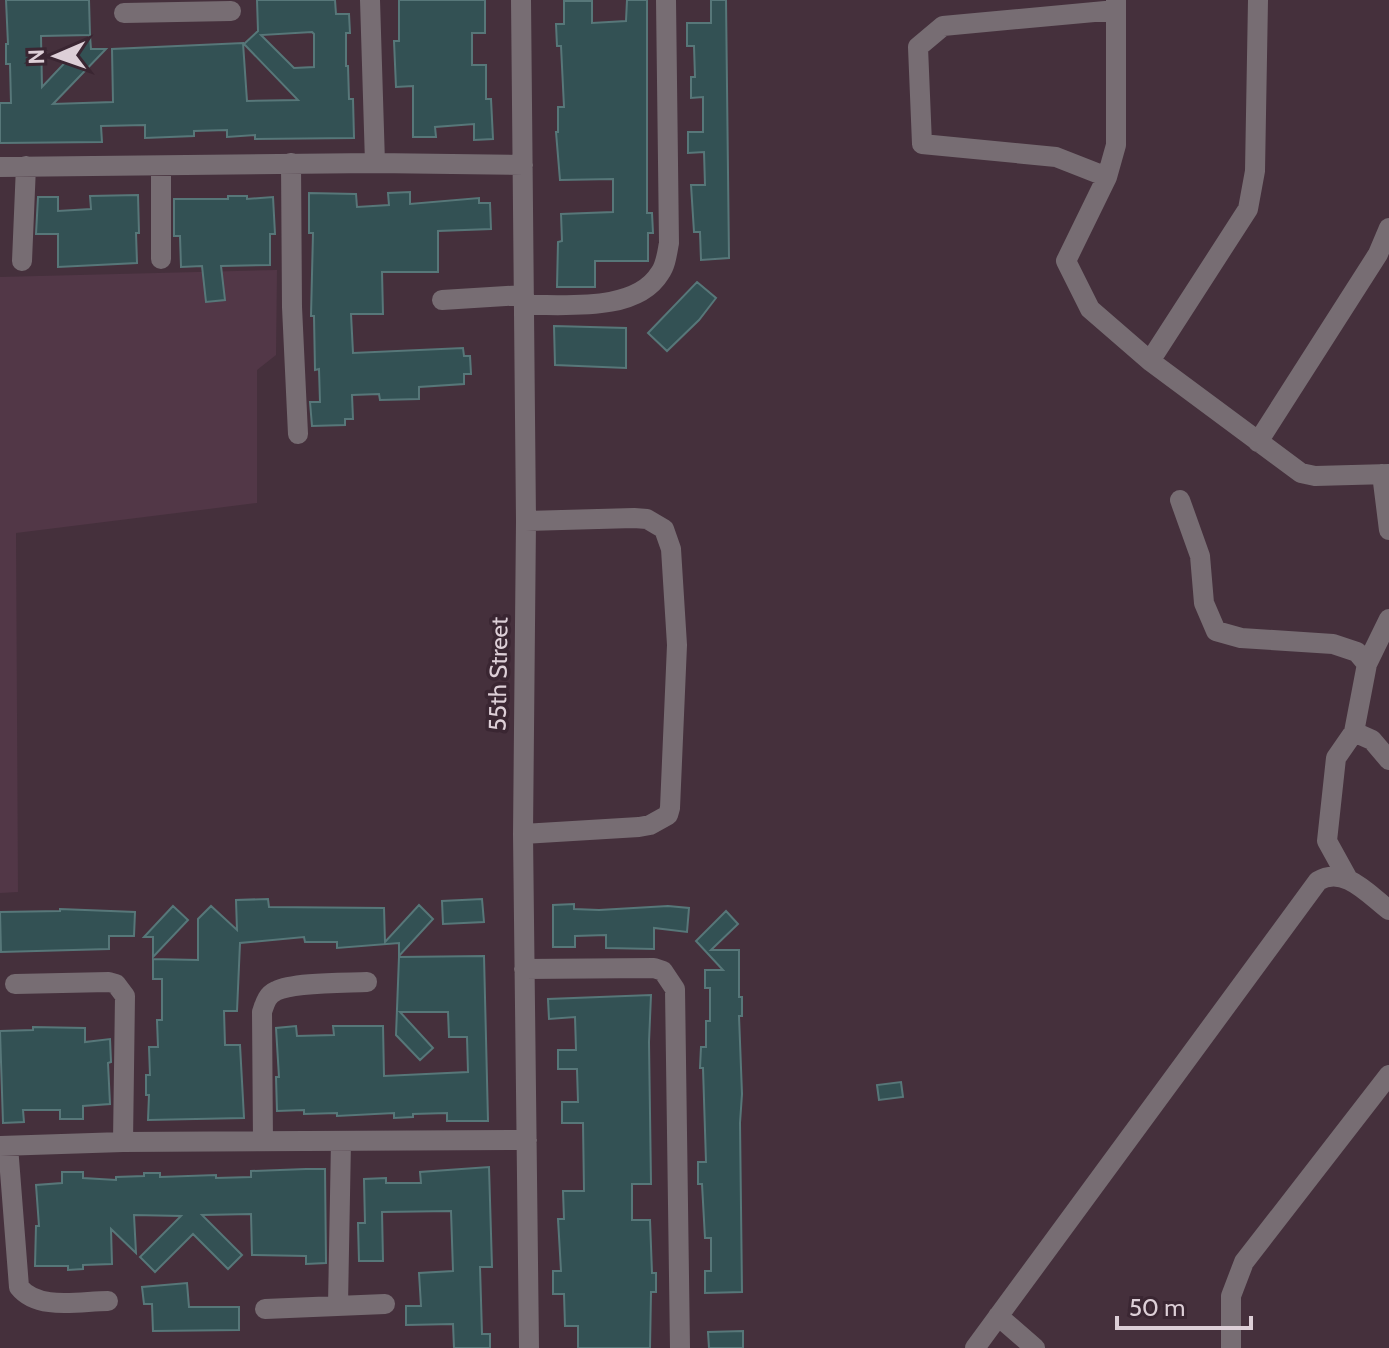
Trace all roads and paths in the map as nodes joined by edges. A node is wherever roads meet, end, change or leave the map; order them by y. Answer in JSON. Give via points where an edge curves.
{"nodes":[{"id":1,"x":370,"y":0,"type":"edge"},
{"id":2,"x":521,"y":0,"type":"edge"},
{"id":3,"x":666,"y":0,"type":"edge"},
{"id":4,"x":1258,"y":0,"type":"edge"},
{"id":5,"x":1116,"y":5,"type":"edge"},
{"id":6,"x":185,"y":6,"type":"edge"},
{"id":7,"x":231,"y":11,"type":"dead end"},
{"id":8,"x":124,"y":13,"type":"dead end"},
{"id":9,"x":291,"y":163,"type":"junction"},
{"id":10,"x":375,"y":163,"type":"junction"},
{"id":11,"x":523,"y":165,"type":"junction"},
{"id":12,"x":26,"y":166,"type":"junction"},
{"id":13,"x":161,"y":166,"type":"junction"},
{"id":14,"x":0,"y":167,"type":"edge"},
{"id":15,"x":1107,"y":177,"type":"junction"},
{"id":16,"x":1389,"y":228,"type":"edge"},
{"id":17,"x":161,"y":259,"type":"dead end"},
{"id":18,"x":22,"y":261,"type":"dead end"},
{"id":19,"x":442,"y":300,"type":"dead end"},
{"id":20,"x":524,"y":300,"type":"junction"},
{"id":21,"x":1150,"y":361,"type":"junction"},
{"id":22,"x":298,"y":434,"type":"dead end"},
{"id":23,"x":1258,"y":442,"type":"junction"},
{"id":24,"x":1386,"y":474,"type":"edge"},
{"id":25,"x":1180,"y":500,"type":"dead end"},
{"id":26,"x":526,"y":521,"type":"junction"},
{"id":27,"x":1389,"y":530,"type":"edge"},
{"id":28,"x":1389,"y":619,"type":"edge"},
{"id":29,"x":1367,"y":664,"type":"junction"},
{"id":30,"x":1354,"y":732,"type":"junction"},
{"id":31,"x":1389,"y":760,"type":"edge"},
{"id":32,"x":523,"y":834,"type":"junction"},
{"id":33,"x":1348,"y":879,"type":"junction"},
{"id":34,"x":1389,"y":910,"type":"edge"},
{"id":35,"x":524,"y":969,"type":"junction"},
{"id":36,"x":367,"y":982,"type":"dead end"},
{"id":37,"x":15,"y":984,"type":"dead end"},
{"id":38,"x":1389,"y":1075,"type":"edge"},
{"id":39,"x":527,"y":1140,"type":"junction"},
{"id":40,"x":263,"y":1141,"type":"junction"},
{"id":41,"x":341,"y":1141,"type":"junction"},
{"id":42,"x":123,"y":1142,"type":"junction"},
{"id":43,"x":4,"y":1146,"type":"edge"},
{"id":44,"x":108,"y":1301,"type":"dead end"},
{"id":45,"x":385,"y":1304,"type":"dead end"},
{"id":46,"x":338,"y":1305,"type":"junction"},
{"id":47,"x":265,"y":1309,"type":"dead end"},
{"id":48,"x":998,"y":1316,"type":"junction"},
{"id":49,"x":529,"y":1348,"type":"edge"},
{"id":50,"x":680,"y":1348,"type":"edge"},
{"id":51,"x":975,"y":1348,"type":"edge"},
{"id":52,"x":1035,"y":1348,"type":"edge"},
{"id":53,"x":1231,"y":1348,"type":"edge"}],
"edges":[{"from":1,"to":10,"type":"street"},
{"from":2,"to":11,"type":"street","name":"55th Street"},
{"from":3,"to":20,"type":"street","via":[[669,243],[660,274],[645,288],[606,303]]},
{"from":4,"to":21,"type":"street","via":[[1255,171],[1248,209]]},
{"from":5,"to":15,"type":"street","via":[[1116,145]]},
{"from":5,"to":15,"type":"street","via":[[943,26],[918,47],[922,144],[1056,157]]},
{"from":6,"to":7,"type":"street"},
{"from":6,"to":8,"type":"street"},
{"from":9,"to":10,"type":"street"},
{"from":9,"to":13,"type":"street"},
{"from":9,"to":22,"type":"street"},
{"from":10,"to":11,"type":"street"},
{"from":11,"to":20,"type":"street","name":"55th Street"},
{"from":12,"to":13,"type":"street"},
{"from":12,"to":14,"type":"street"},
{"from":12,"to":18,"type":"street"},
{"from":13,"to":17,"type":"street"},
{"from":15,"to":21,"type":"street","via":[[1066,261],[1090,309]]},
{"from":16,"to":23,"type":"street","via":[[1378,254]]},
{"from":19,"to":20,"type":"street"},
{"from":20,"to":26,"type":"street","name":"55th Street"},
{"from":21,"to":23,"type":"street"},
{"from":23,"to":24,"type":"street","via":[[1301,473]]},
{"from":24,"to":27,"type":"street"},
{"from":25,"to":29,"type":"street","via":[[1200,556],[1204,603],[1216,631],[1241,638],[1333,644],[1357,652]]},
{"from":26,"to":32,"type":"street","name":"55th Street"},
{"from":26,"to":32,"type":"street","via":[[634,518],[657,523],[671,549],[677,645],[668,815],[639,827]]},
{"from":28,"to":29,"type":"street"},
{"from":29,"to":30,"type":"street"},
{"from":30,"to":31,"type":"street","via":[[1372,740]]},
{"from":30,"to":33,"type":"street","via":[[1336,758],[1327,841]]},
{"from":32,"to":35,"type":"street","name":"55th Street"},
{"from":33,"to":34,"type":"street"},
{"from":33,"to":48,"type":"street","via":[[1328,876],[1314,885]]},
{"from":35,"to":39,"type":"street","name":"55th Street"},
{"from":35,"to":50,"type":"street","via":[[654,968],[663,971],[675,989]]},
{"from":36,"to":40,"type":"street","via":[[277,990],[266,998]]},
{"from":37,"to":42,"type":"street","via":[[109,982],[121,989]]},
{"from":38,"to":53,"type":"street","via":[[1244,1262],[1231,1296]]},
{"from":39,"to":41,"type":"street"},
{"from":39,"to":49,"type":"street","name":"55th Street"},
{"from":40,"to":41,"type":"street"},
{"from":40,"to":42,"type":"street"},
{"from":41,"to":46,"type":"street"},
{"from":42,"to":43,"type":"street"},
{"from":43,"to":44,"type":"street","via":[[19,1287],[38,1302]]},
{"from":45,"to":46,"type":"street"},
{"from":46,"to":47,"type":"street"},
{"from":48,"to":51,"type":"street"},
{"from":48,"to":52,"type":"street"}]}
